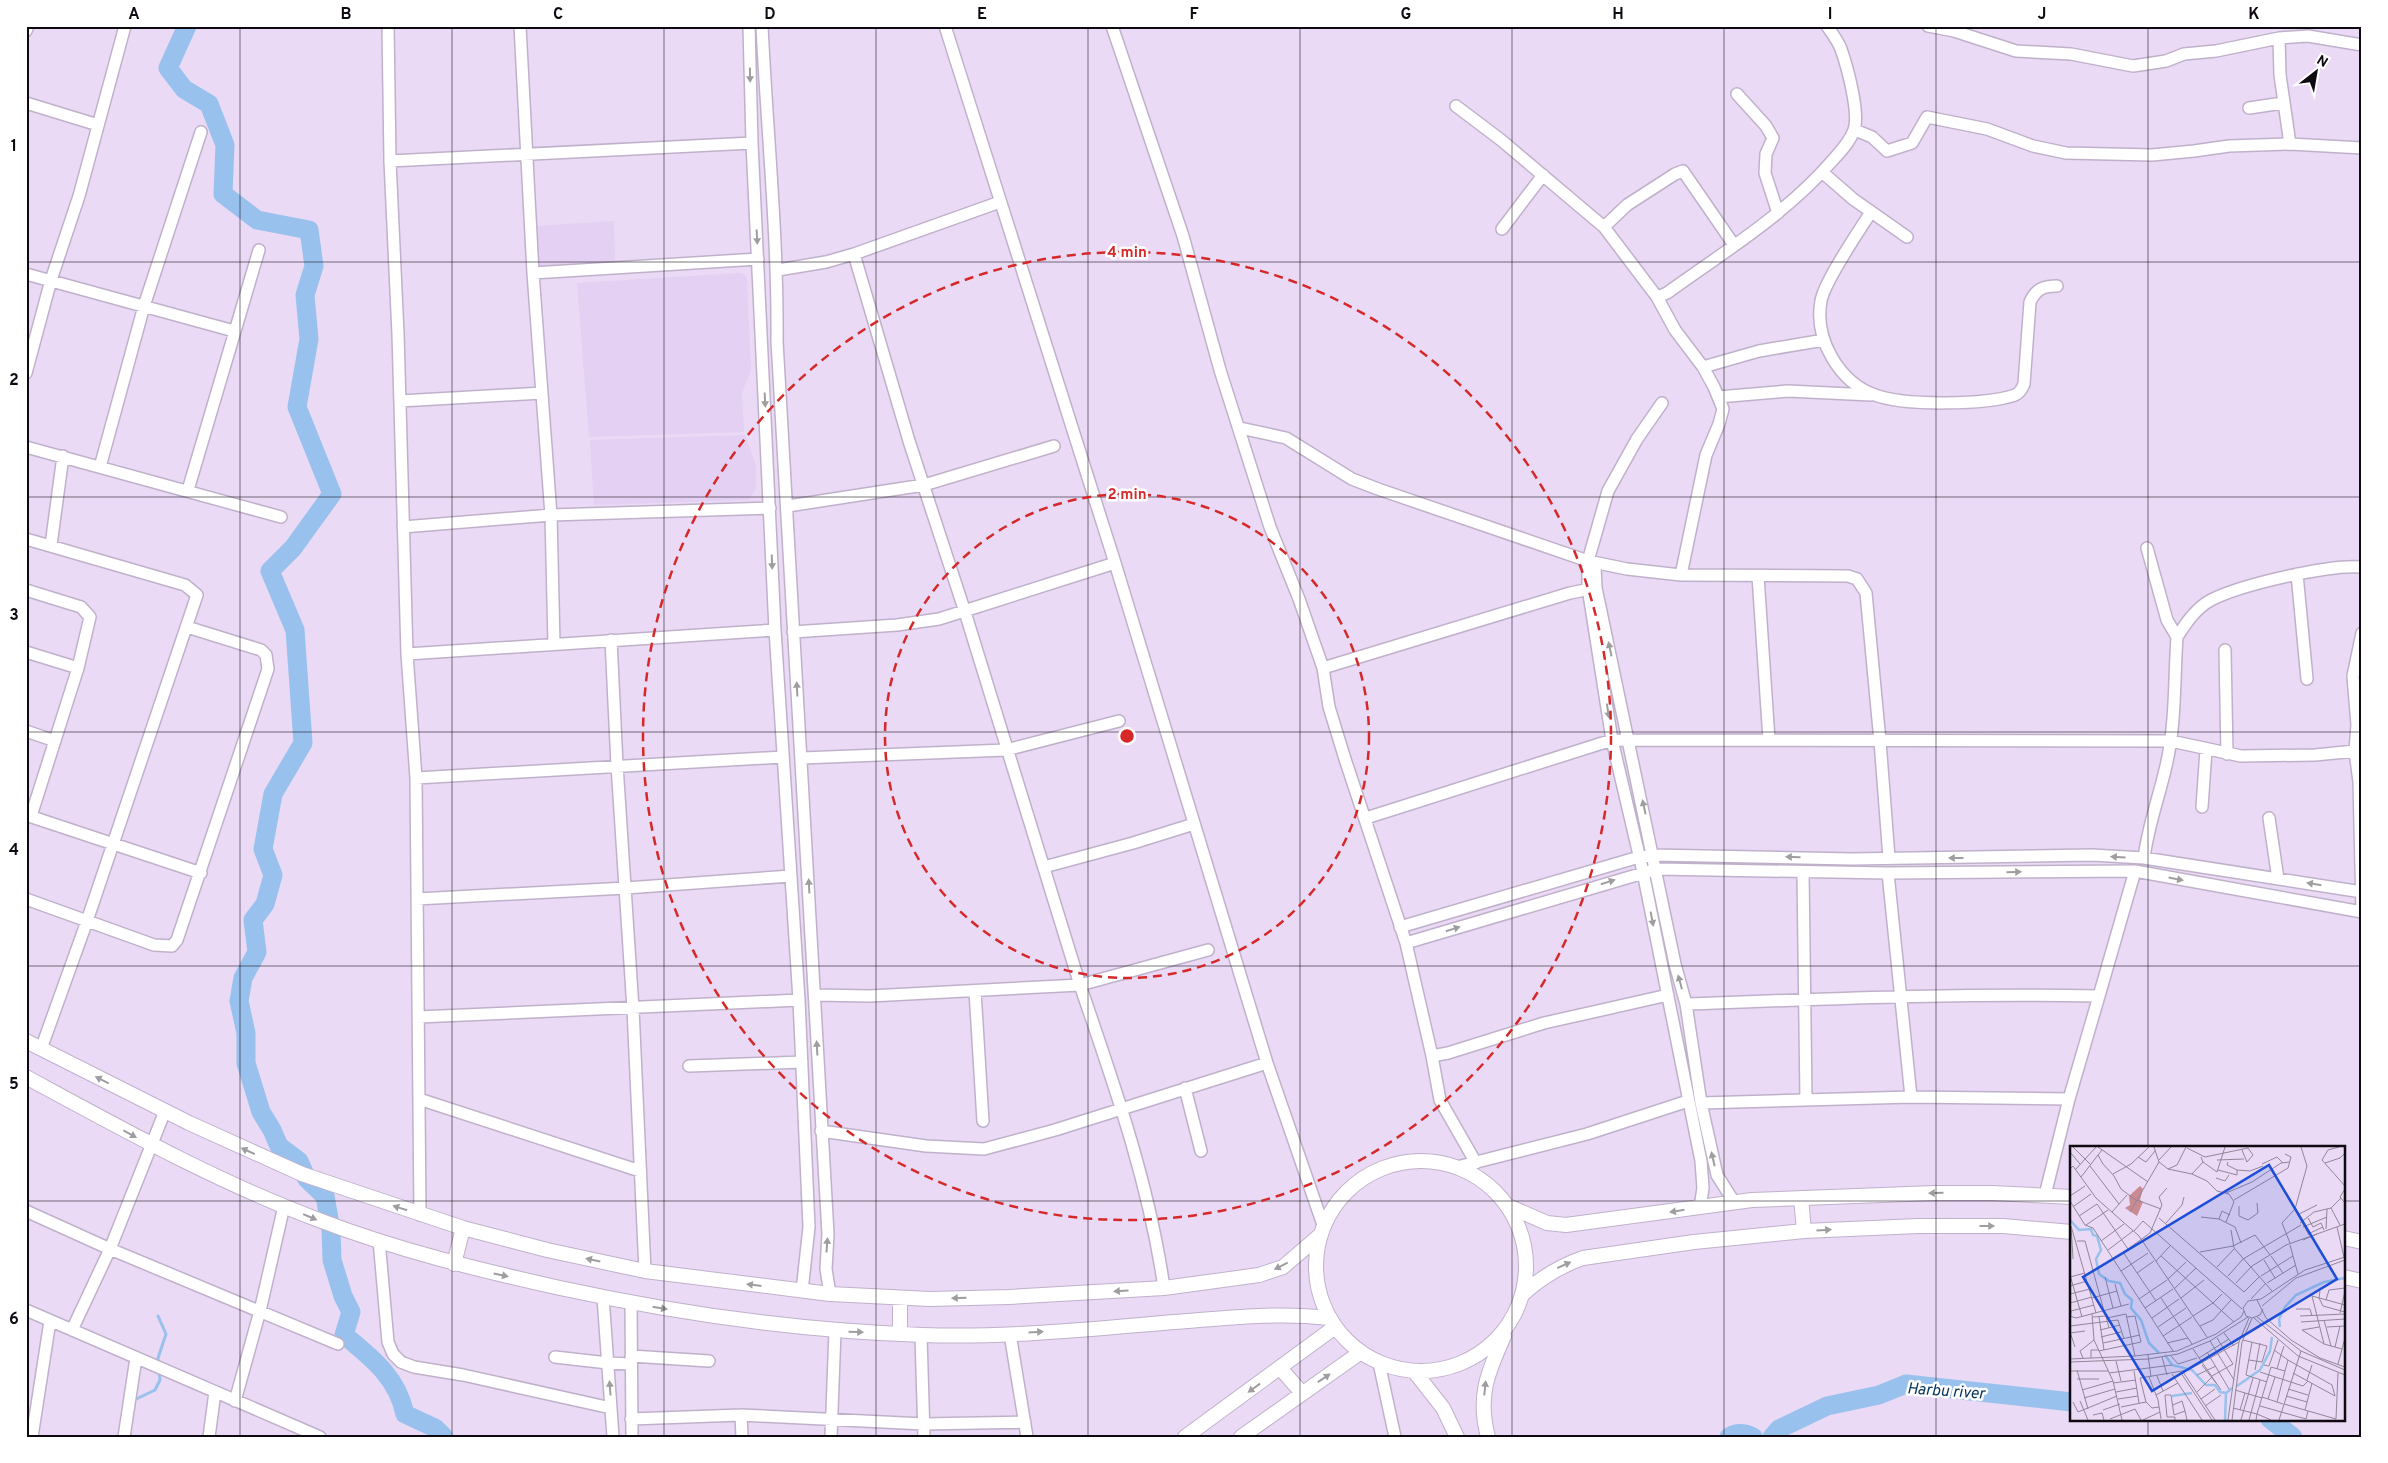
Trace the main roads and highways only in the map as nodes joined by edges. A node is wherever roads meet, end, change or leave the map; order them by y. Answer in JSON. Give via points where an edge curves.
{"nodes":[{"id":1,"x":26,"y":1041,"type":"edge"},
{"id":2,"x":26,"y":1077,"type":"edge"},
{"id":3,"x":2070,"y":1197,"type":"edge"},
{"id":4,"x":1801,"y":1198,"type":"junction"},
{"id":5,"x":1508,"y":1206,"type":"junction"},
{"id":6,"x":463,"y":1228,"type":"junction"},
{"id":7,"x":1321,"y":1231,"type":"junction"},
{"id":8,"x":1804,"y":1231,"type":"junction"},
{"id":9,"x":2070,"y":1232,"type":"edge"},
{"id":10,"x":2346,"y":1238,"type":"edge"},
{"id":11,"x":2362,"y":1242,"type":"edge"},
{"id":12,"x":454,"y":1264,"type":"junction"},
{"id":13,"x":2346,"y":1277,"type":"edge"},
{"id":14,"x":2362,"y":1281,"type":"edge"},
{"id":15,"x":1524,"y":1293,"type":"junction"},
{"id":16,"x":900,"y":1298,"type":"junction"},
{"id":17,"x":1332,"y":1322,"type":"junction"},
{"id":18,"x":1509,"y":1326,"type":"junction"},
{"id":19,"x":900,"y":1333,"type":"junction"},
{"id":20,"x":1361,"y":1352,"type":"junction"},
{"id":21,"x":1280,"y":1368,"type":"junction"},
{"id":22,"x":1414,"y":1371,"type":"junction"},
{"id":23,"x":1302,"y":1393,"type":"junction"},
{"id":24,"x":1186,"y":1437,"type":"edge"},
{"id":25,"x":1241,"y":1437,"type":"edge"},
{"id":26,"x":1457,"y":1437,"type":"edge"},
{"id":27,"x":1488,"y":1437,"type":"edge"}],
"edges":[{"from":6,"to":1,"type":"main road","one_way":true,"via":[[302,1174],[164,1111]]},
{"from":2,"to":12,"type":"main road","one_way":true,"via":[[150,1145],[284,1206],[320,1221]]},
{"from":3,"to":4,"type":"main road","one_way":true,"via":[[1934,1192]]},
{"from":4,"to":5,"type":"main road","one_way":true,"via":[[1734,1202],[1618,1220],[1555,1225]]},
{"from":4,"to":8,"type":"main road"},
{"from":5,"to":7,"type":"main road","via":[[1477,1176],[1457,1167],[1417,1160],[1378,1169],[1361,1179],[1333,1207]]},
{"from":5,"to":15,"type":"main road","via":[[1517,1222],[1527,1257]]},
{"from":6,"to":12,"type":"main road"},
{"from":16,"to":6,"type":"main road","one_way":true,"via":[[830,1294],[645,1271]]},
{"from":7,"to":16,"type":"main road","one_way":true,"via":[[1283,1267],[1259,1275],[1164,1288],[1009,1297]]},
{"from":7,"to":17,"type":"main road","via":[[1315,1264],[1318,1292]]},
{"from":8,"to":9,"type":"main road","one_way":true,"via":[[2003,1226]]},
{"from":15,"to":8,"type":"main road","one_way":true,"via":[[1544,1275],[1584,1258]]},
{"from":10,"to":11,"type":"main road"},
{"from":12,"to":19,"type":"main road","one_way":true,"via":[[632,1303],[743,1321],[836,1331]]},
{"from":13,"to":14,"type":"main road"},
{"from":15,"to":18,"type":"main road"},
{"from":16,"to":19,"type":"main road"},
{"from":19,"to":17,"type":"main road","one_way":true,"via":[[921,1336],[1010,1334],[1271,1314]]},
{"from":17,"to":20,"type":"main road"},
{"from":17,"to":21,"type":"main road"},
{"from":18,"to":22,"type":"main road","via":[[1483,1352],[1451,1368]]},
{"from":27,"to":18,"type":"main road","one_way":true,"via":[[1483,1402],[1486,1377]]},
{"from":20,"to":22,"type":"main road","via":[[1379,1362]]},
{"from":23,"to":20,"type":"main road","one_way":true},
{"from":21,"to":23,"type":"main road"},
{"from":21,"to":24,"type":"main road","one_way":true},
{"from":22,"to":26,"type":"main road","via":[[1443,1408]]},
{"from":23,"to":25,"type":"main road"}]}
